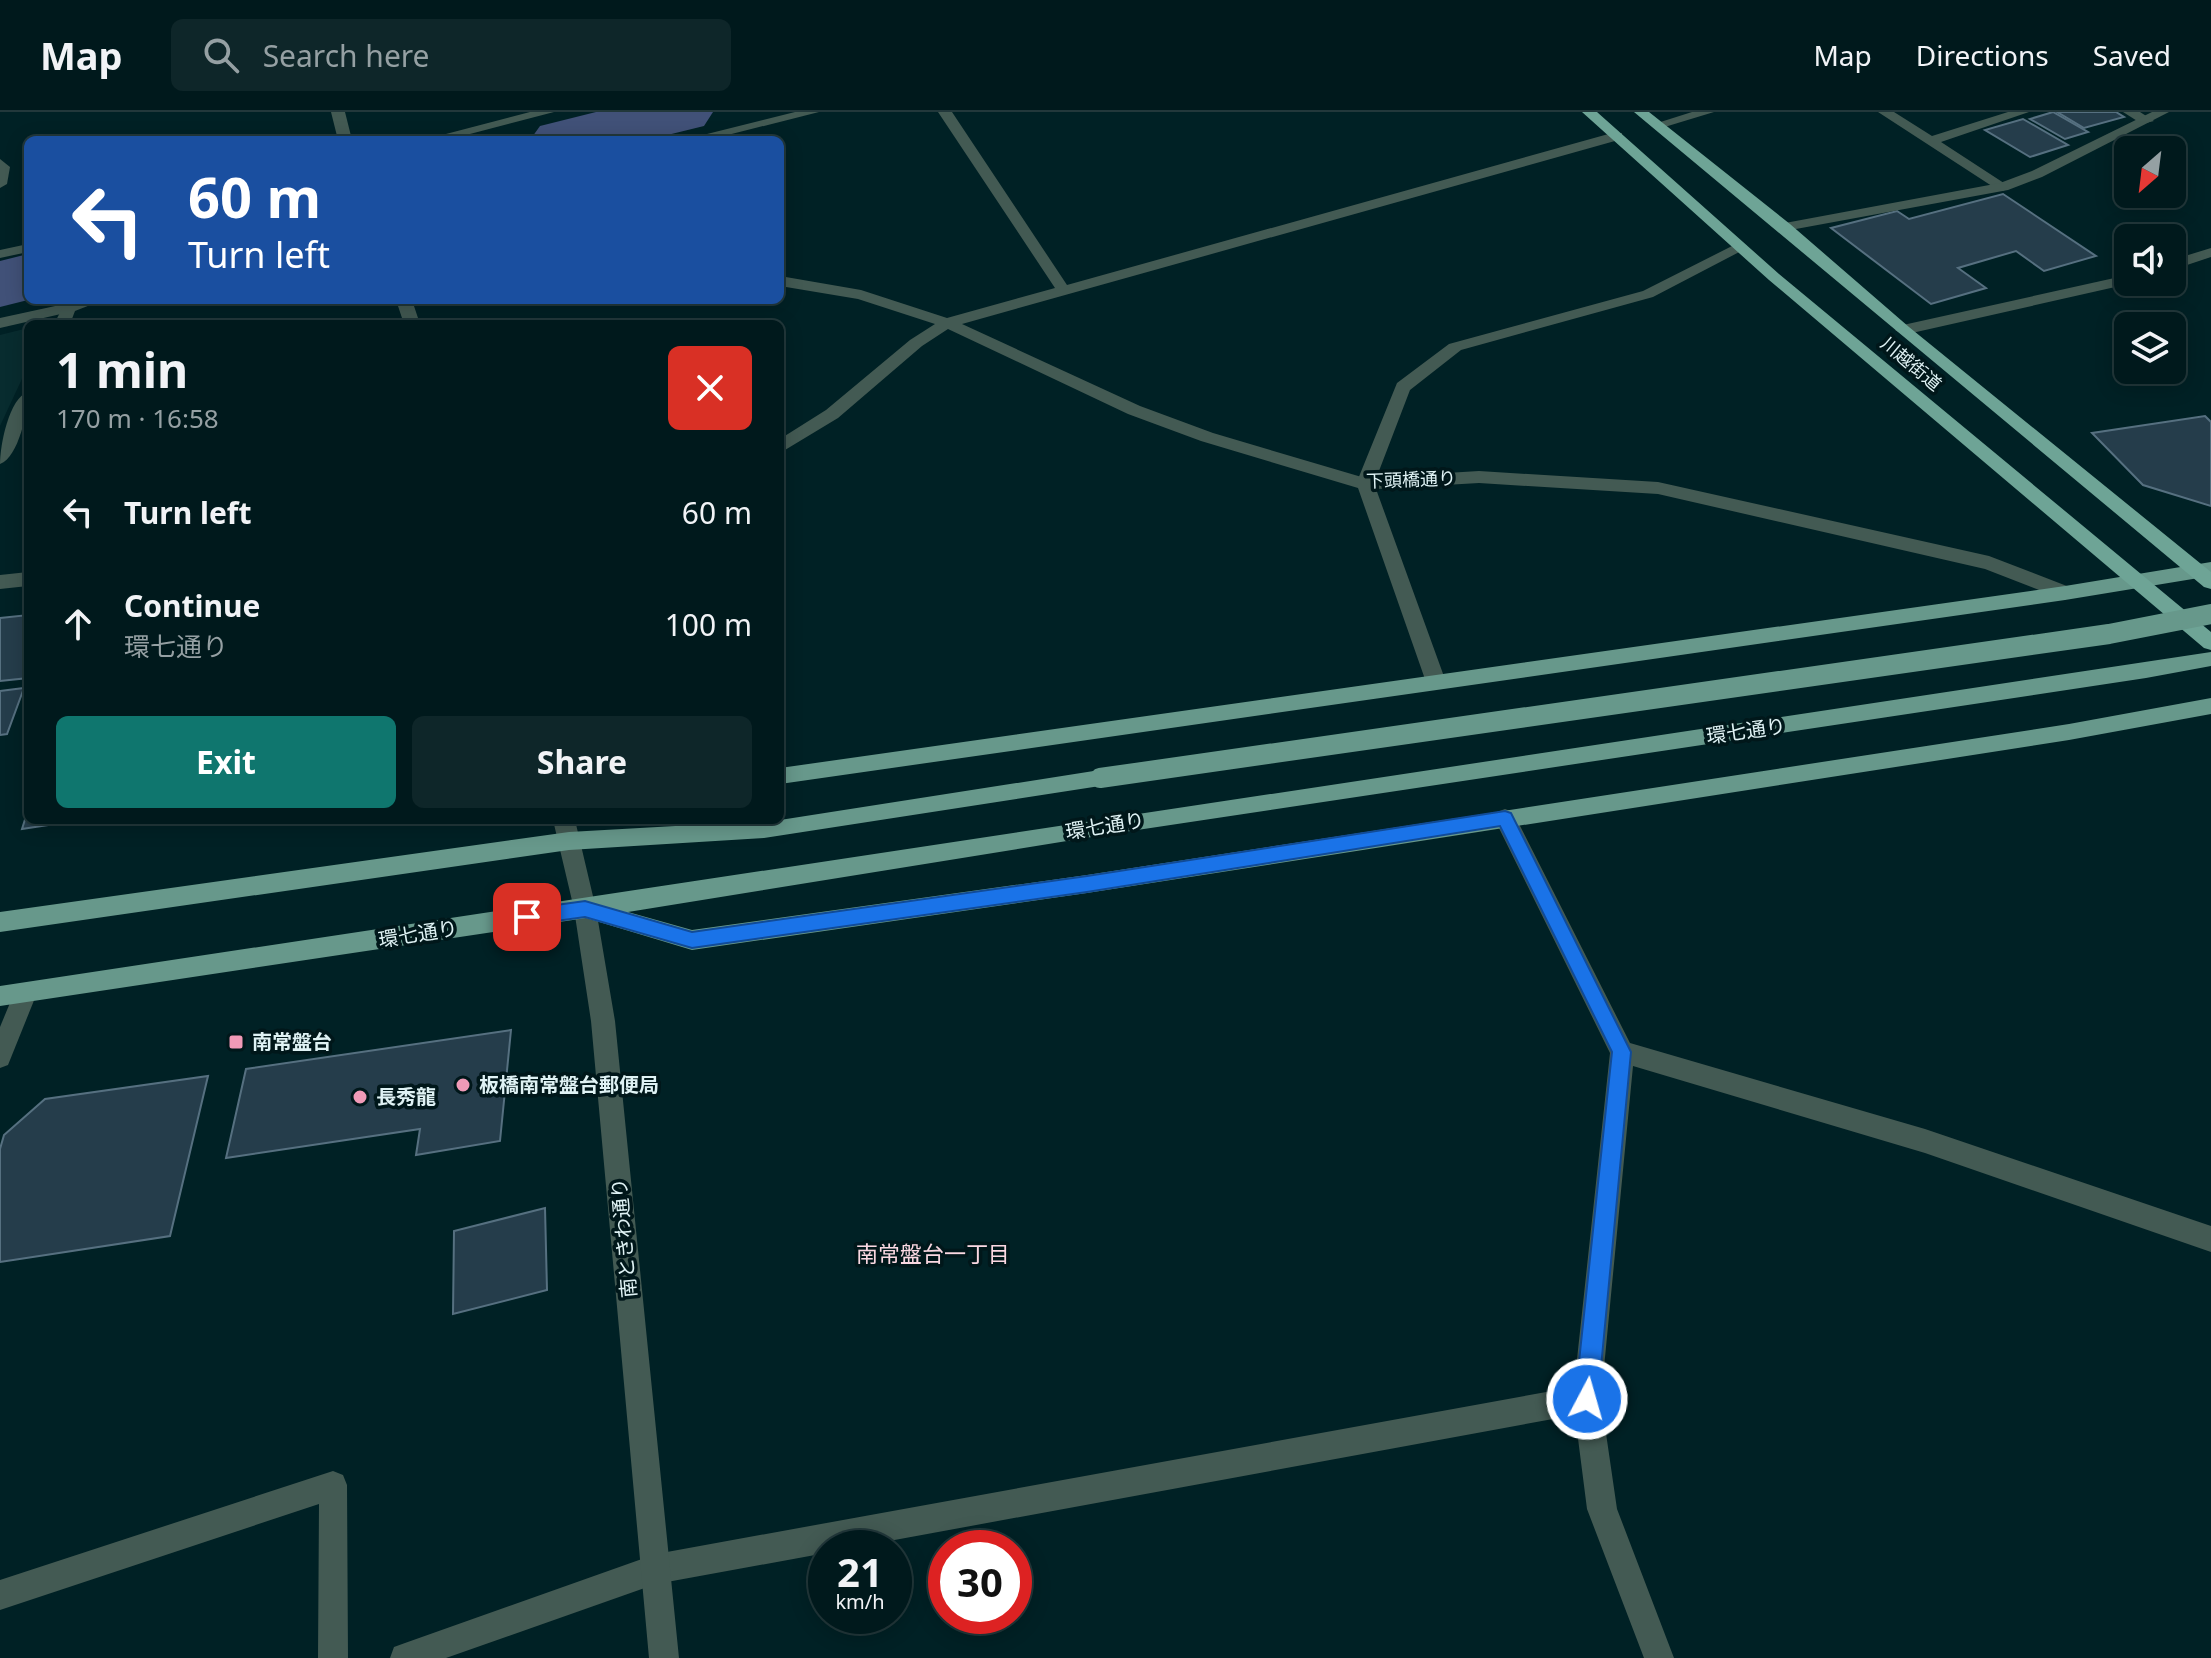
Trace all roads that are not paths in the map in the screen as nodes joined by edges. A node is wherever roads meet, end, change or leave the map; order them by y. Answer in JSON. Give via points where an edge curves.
{"nodes":[{"id":1,"x":338,"y":112,"type":"edge"},
{"id":2,"x":547,"y":112,"type":"edge"},
{"id":3,"x":812,"y":112,"type":"edge"},
{"id":4,"x":945,"y":112,"type":"edge"},
{"id":5,"x":1589,"y":112,"type":"edge"},
{"id":6,"x":1641,"y":112,"type":"edge"},
{"id":7,"x":1707,"y":112,"type":"edge"},
{"id":8,"x":1885,"y":112,"type":"edge"},
{"id":9,"x":2022,"y":112,"type":"edge"},
{"id":10,"x":2130,"y":112,"type":"edge"},
{"id":11,"x":2162,"y":112,"type":"edge"},
{"id":12,"x":2147,"y":121,"type":"junction"},
{"id":13,"x":1658,"y":125,"type":"junction"},
{"id":14,"x":344,"y":136,"type":"edge"},
{"id":15,"x":447,"y":136,"type":"edge"},
{"id":16,"x":707,"y":136,"type":"edge"},
{"id":17,"x":1617,"y":136,"type":"junction"},
{"id":18,"x":1930,"y":141,"type":"junction"},
{"id":19,"x":0,"y":163,"type":"edge"},
{"id":20,"x":0,"y":184,"type":"edge"},
{"id":21,"x":2003,"y":187,"type":"junction"},
{"id":22,"x":1785,"y":227,"type":"junction"},
{"id":23,"x":1740,"y":246,"type":"junction"},
{"id":24,"x":24,"y":249,"type":"edge"},
{"id":25,"x":2211,"y":252,"type":"edge"},
{"id":26,"x":0,"y":254,"type":"edge"},
{"id":27,"x":2186,"y":260,"type":"edge"},
{"id":28,"x":784,"y":282,"type":"edge"},
{"id":29,"x":2114,"y":283,"type":"edge"},
{"id":30,"x":1064,"y":291,"type":"junction"},
{"id":31,"x":82,"y":304,"type":"edge"},
{"id":32,"x":69,"y":308,"type":"junction"},
{"id":33,"x":64,"y":320,"type":"edge"},
{"id":34,"x":0,"y":323,"type":"edge"},
{"id":35,"x":947,"y":323,"type":"junction"},
{"id":36,"x":1903,"y":330,"type":"junction"},
{"id":37,"x":24,"y":406,"type":"edge"},
{"id":38,"x":784,"y":444,"type":"edge"},
{"id":39,"x":0,"y":458,"type":"edge"},
{"id":40,"x":1365,"y":484,"type":"junction"},
{"id":41,"x":2207,"y":574,"type":"edge"},
{"id":42,"x":24,"y":579,"type":"edge"},
{"id":43,"x":2136,"y":581,"type":"junction"},
{"id":44,"x":0,"y":582,"type":"edge"},
{"id":45,"x":2065,"y":593,"type":"junction"},
{"id":46,"x":2211,"y":614,"type":"edge"},
{"id":47,"x":2211,"y":643,"type":"edge"},
{"id":48,"x":2211,"y":659,"type":"edge"},
{"id":49,"x":1436,"y":682,"type":"junction"},
{"id":50,"x":2211,"y":706,"type":"edge"},
{"id":51,"x":784,"y":775,"type":"edge"},
{"id":52,"x":1505,"y":818,"type":"junction"},
{"id":53,"x":631,"y":824,"type":"edge"},
{"id":54,"x":567,"y":831,"type":"edge"},
{"id":55,"x":603,"y":839,"type":"junction"},
{"id":56,"x":585,"y":909,"type":"junction"},
{"id":57,"x":0,"y":922,"type":"edge"},
{"id":58,"x":25,"y":993,"type":"junction"},
{"id":59,"x":0,"y":996,"type":"edge"},
{"id":60,"x":1622,"y":1052,"type":"junction"},
{"id":61,"x":0,"y":1057,"type":"edge"},
{"id":62,"x":2211,"y":1239,"type":"edge"},
{"id":63,"x":1587,"y":1399,"type":"junction"},
{"id":64,"x":656,"y":1569,"type":"junction"},
{"id":65,"x":0,"y":1595,"type":"edge"},
{"id":66,"x":333,"y":1658,"type":"edge"},
{"id":67,"x":405,"y":1658,"type":"edge"},
{"id":68,"x":664,"y":1658,"type":"edge"},
{"id":69,"x":1659,"y":1658,"type":"edge"}],
"edges":[{"from":1,"to":14,"type":"street"},
{"from":2,"to":15,"type":"street"},
{"from":3,"to":16,"type":"street"},
{"from":4,"to":30,"type":"street"},
{"from":5,"to":17,"type":"highway","name":"川越街道"},
{"from":6,"to":13,"type":"highway","name":"川越街道"},
{"from":7,"to":13,"type":"street"},
{"from":8,"to":18,"type":"street"},
{"from":9,"to":18,"type":"street"},
{"from":10,"to":12,"type":"street"},
{"from":11,"to":12,"type":"street"},
{"from":12,"to":21,"type":"street"},
{"from":13,"to":22,"type":"highway","name":"川越街道"},
{"from":17,"to":23,"type":"highway","name":"川越街道"},
{"from":17,"to":30,"type":"street"},
{"from":18,"to":21,"type":"street"},
{"from":19,"to":20,"type":"street"},
{"from":21,"to":22,"type":"street"},
{"from":22,"to":36,"type":"highway","name":"川越街道"},
{"from":23,"to":40,"type":"street","via":[[1648,294],[1455,347],[1403,387]]},
{"from":23,"to":43,"type":"highway","name":"川越街道"},
{"from":24,"to":26,"type":"street"},
{"from":25,"to":27,"type":"street"},
{"from":28,"to":35,"type":"street","name":"下頭橋通り","via":[[861,295]]},
{"from":29,"to":36,"type":"street"},
{"from":30,"to":35,"type":"street"},
{"from":31,"to":32,"type":"street"},
{"from":32,"to":33,"type":"street"},
{"from":32,"to":34,"type":"street"},
{"from":35,"to":38,"type":"street","via":[[832,414]]},
{"from":35,"to":40,"type":"street","name":"下頭橋通り","via":[[1134,410]]},
{"from":36,"to":41,"type":"highway","name":"川越街道"},
{"from":37,"to":39,"type":"street"},
{"from":40,"to":45,"type":"street","name":"下頭橋通り","via":[[1479,477],[1658,488],[1989,563]]},
{"from":40,"to":49,"type":"street"},
{"from":41,"to":43,"type":"main road"},
{"from":42,"to":44,"type":"street"},
{"from":43,"to":45,"type":"main road"},
{"from":43,"to":47,"type":"highway","name":"川越街道"},
{"from":45,"to":49,"type":"main road"},
{"from":46,"to":55,"type":"main road","bridge":true,"via":[[2109,634],[764,829]]},
{"from":48,"to":56,"type":"main road","name":"環七通り"},
{"from":49,"to":51,"type":"main road"},
{"from":50,"to":52,"type":"main road"},
{"from":52,"to":56,"type":"main road","via":[[692,940]]},
{"from":52,"to":60,"type":"street"},
{"from":53,"to":55,"type":"main road"},
{"from":54,"to":55,"type":"main road"},
{"from":54,"to":56,"type":"street","name":"南ときわ通り"},
{"from":54,"to":57,"type":"main road"},
{"from":56,"to":58,"type":"main road","name":"環七通り"},
{"from":56,"to":64,"type":"street","name":"南ときわ通り","via":[[603,1021]]},
{"from":58,"to":59,"type":"main road","name":"環七通り"},
{"from":58,"to":61,"type":"street"},
{"from":60,"to":62,"type":"street","via":[[1925,1141]]},
{"from":60,"to":63,"type":"street"},
{"from":63,"to":64,"type":"street"},
{"from":63,"to":69,"type":"street","via":[[1602,1509]]},
{"from":64,"to":67,"type":"street"},
{"from":64,"to":68,"type":"street","name":"南ときわ通り"},
{"from":65,"to":66,"type":"street","via":[[333,1485]]}]}
